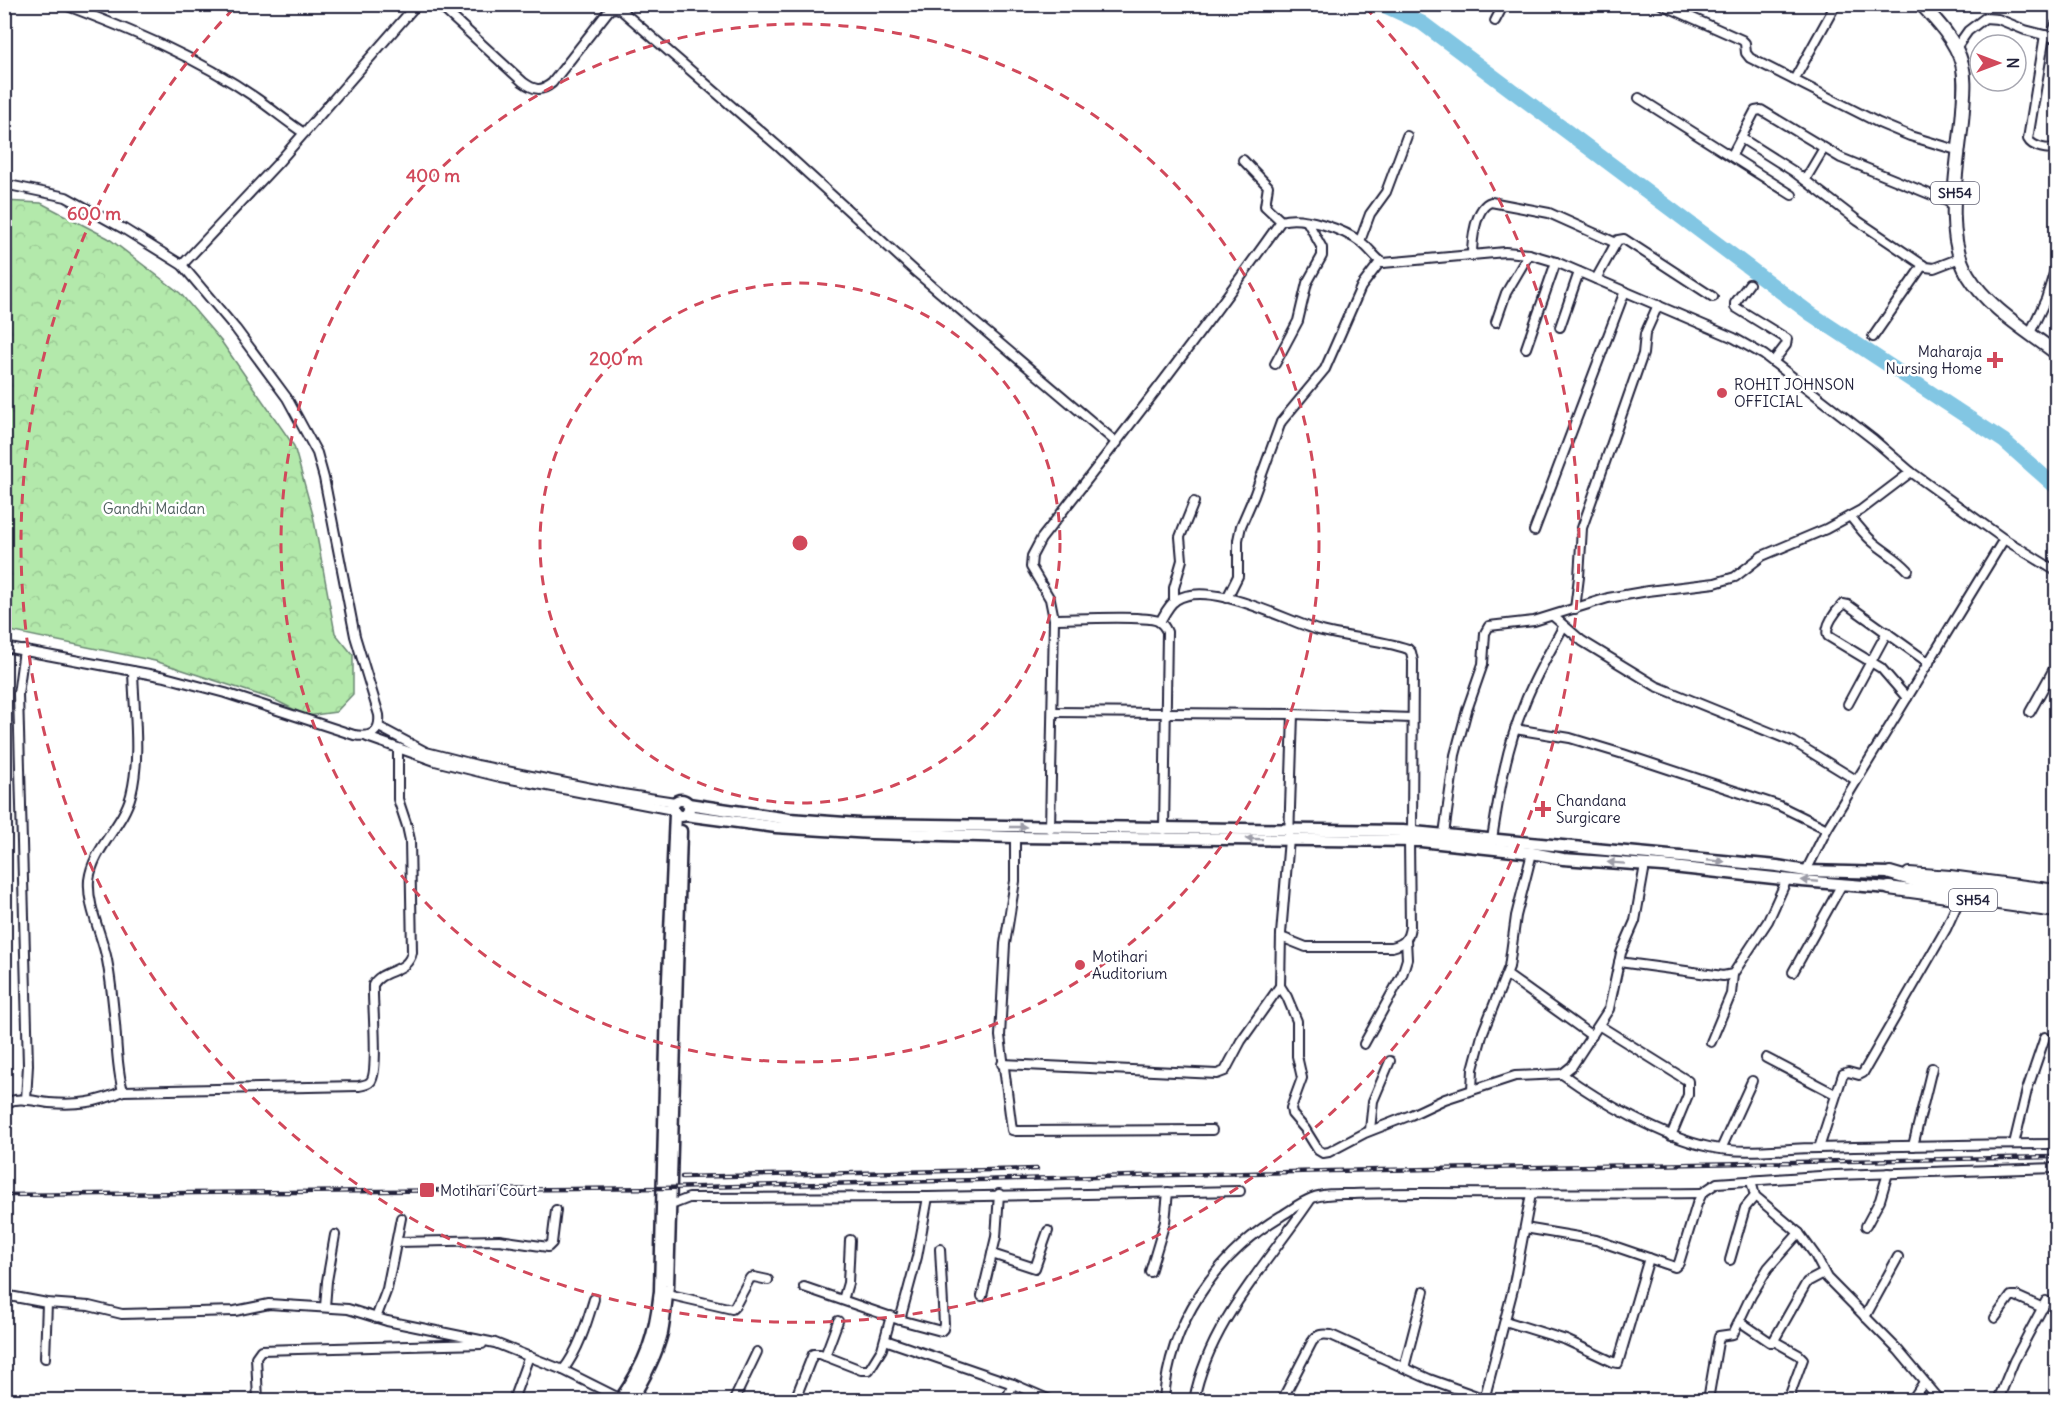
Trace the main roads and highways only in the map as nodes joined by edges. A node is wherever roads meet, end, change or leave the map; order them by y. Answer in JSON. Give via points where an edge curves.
{"nodes":[{"id":1,"x":1921,"y":4,"type":"edge"},
{"id":2,"x":2056,"y":353,"type":"edge"},
{"id":3,"x":680,"y":810,"type":"junction"},
{"id":4,"x":1050,"y":832,"type":"junction"},
{"id":5,"x":1411,"y":836,"type":"junction"},
{"id":6,"x":1890,"y":873,"type":"junction"},
{"id":7,"x":1922,"y":882,"type":"junction"},
{"id":8,"x":1889,"y":888,"type":"junction"},
{"id":9,"x":2056,"y":891,"type":"edge"},
{"id":10,"x":2056,"y":902,"type":"edge"},
{"id":11,"x":2056,"y":911,"type":"edge"},
{"id":12,"x":624,"y":1400,"type":"edge"}],
"edges":[{"from":1,"to":2,"type":"main road","number":"SH54","via":[[1956,48],[1964,75],[1954,204],[1960,258],[1983,294]]},
{"from":3,"to":4,"type":"main road","one_way":true,"via":[[850,824]]},
{"from":3,"to":4,"type":"main road","via":[[814,830],[1015,837]]},
{"from":3,"to":12,"type":"main road","via":[[667,1003],[660,1290],[653,1338]]},
{"from":3,"to":12,"type":"main road","via":[[667,1294],[659,1344],[642,1382]]},
{"from":4,"to":5,"type":"main road"},
{"from":5,"to":6,"type":"main road","one_way":true,"via":[[1444,834],[1806,871]]},
{"from":8,"to":5,"type":"main road","one_way":true,"via":[[1563,859]]},
{"from":6,"to":7,"type":"main road"},
{"from":6,"to":9,"type":"main road","number":"SH54"},
{"from":7,"to":8,"type":"main road"},
{"from":7,"to":10,"type":"main road"},
{"from":8,"to":11,"type":"main road","number":"SH54"}]}
